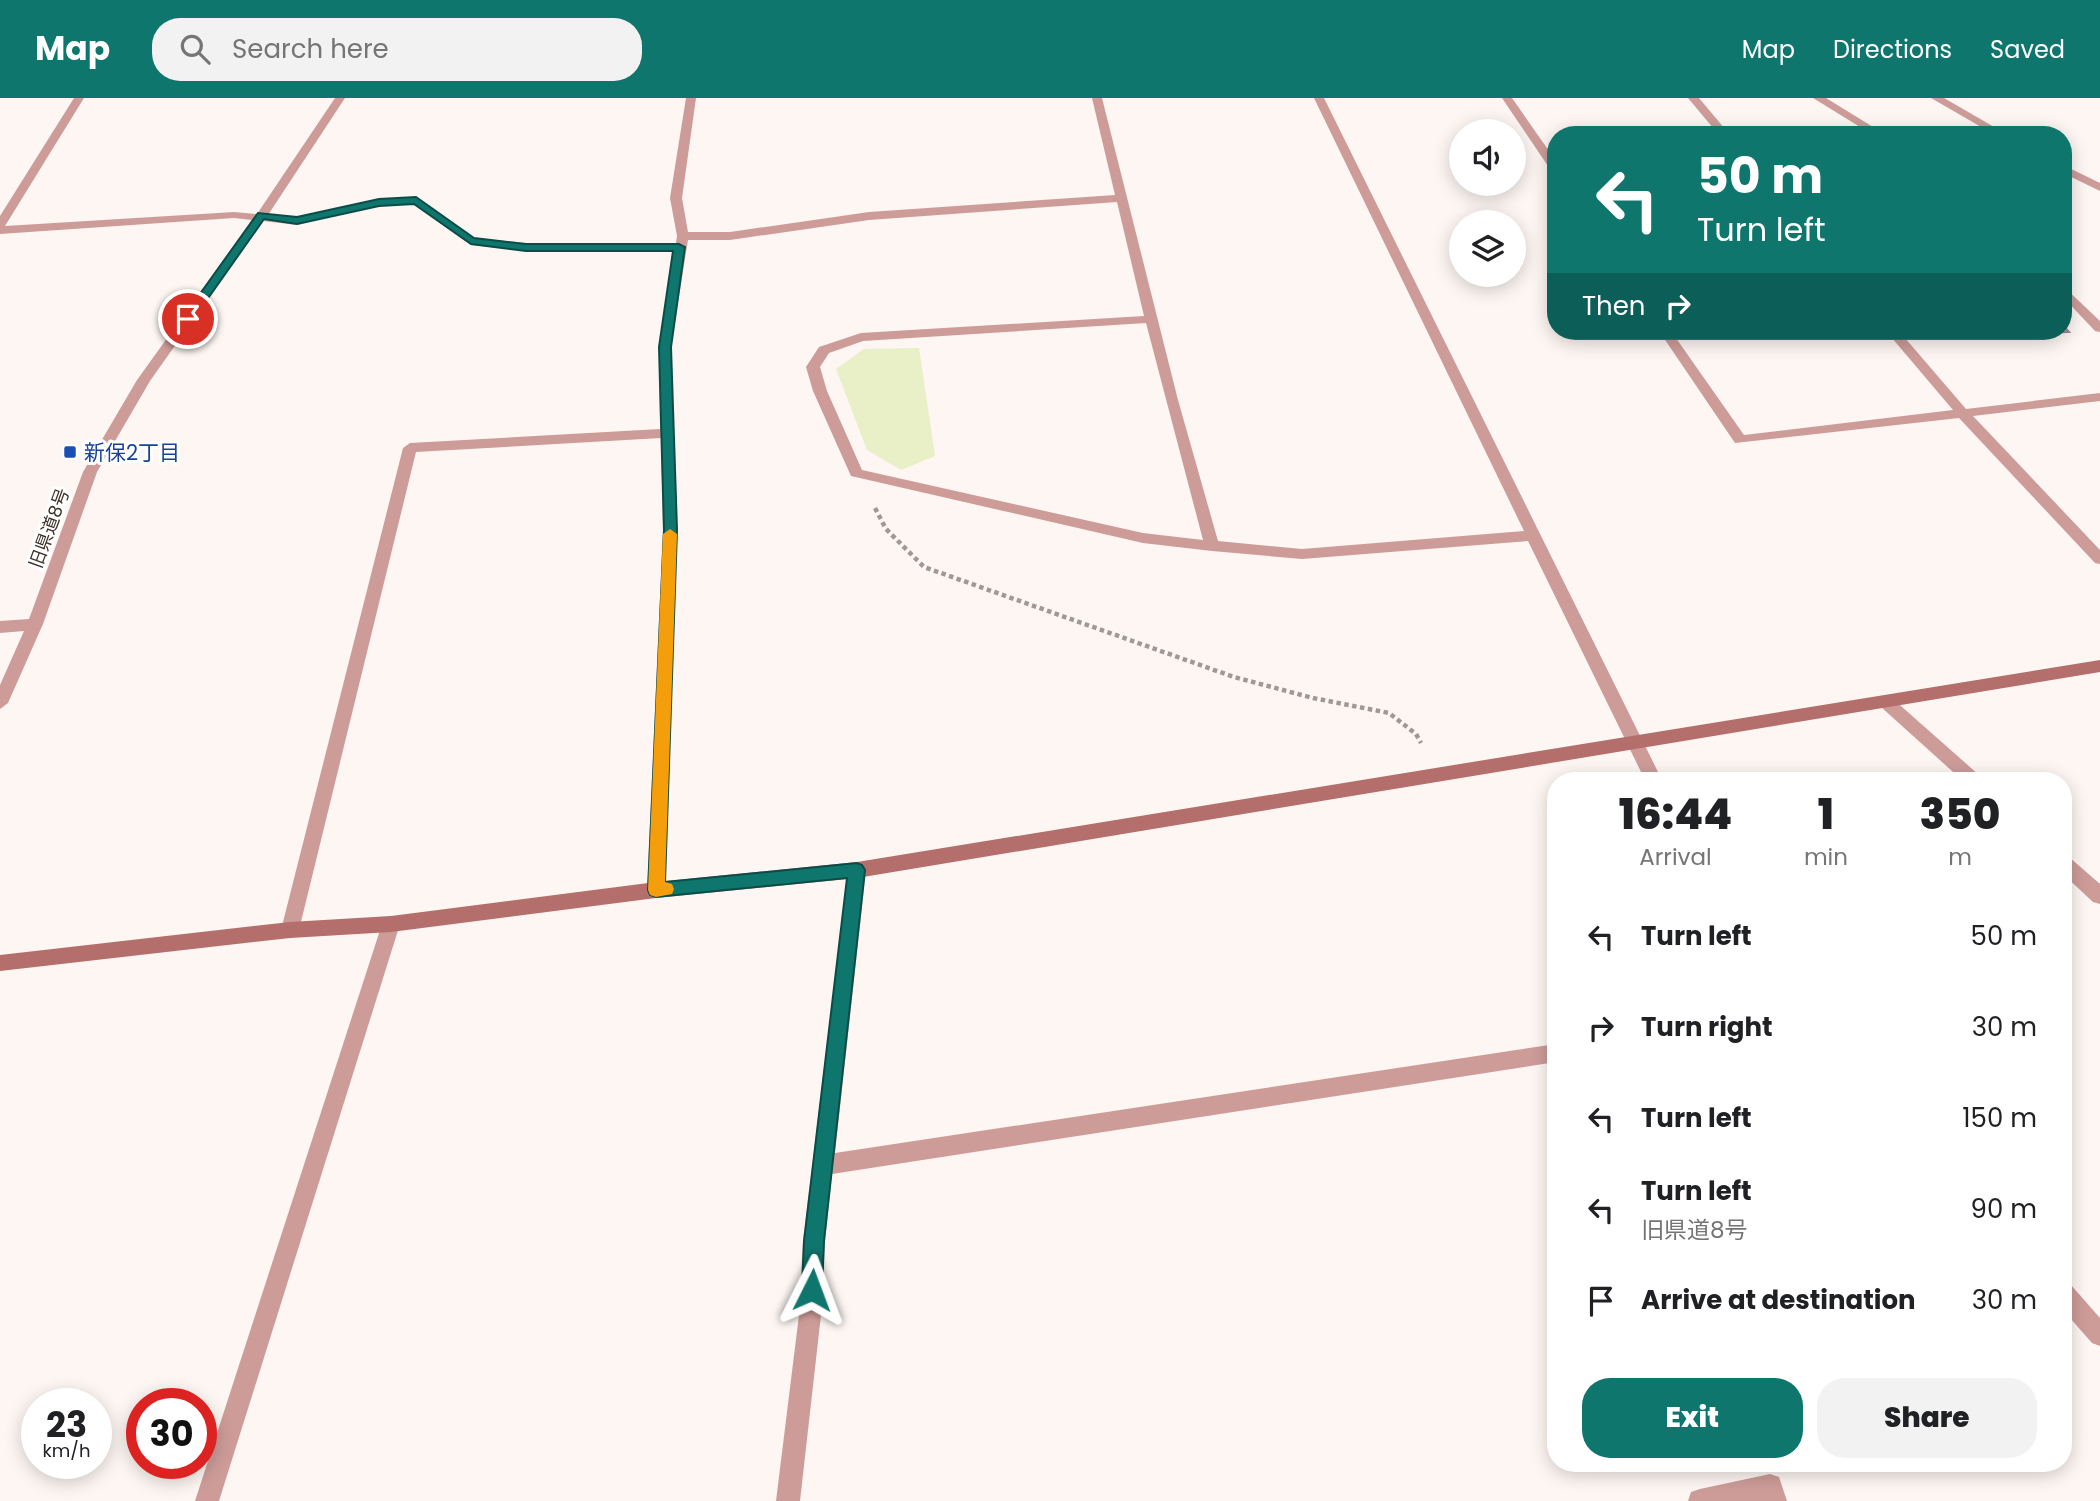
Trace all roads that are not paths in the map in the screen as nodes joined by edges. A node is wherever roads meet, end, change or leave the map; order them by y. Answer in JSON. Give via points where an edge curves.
{"nodes":[{"id":1,"x":79,"y":98,"type":"edge"},
{"id":2,"x":340,"y":98,"type":"edge"},
{"id":3,"x":691,"y":98,"type":"edge"},
{"id":4,"x":1097,"y":98,"type":"edge"},
{"id":5,"x":1317,"y":98,"type":"edge"},
{"id":6,"x":1507,"y":98,"type":"edge"},
{"id":7,"x":1693,"y":98,"type":"edge"},
{"id":8,"x":1818,"y":98,"type":"edge"},
{"id":9,"x":1936,"y":98,"type":"edge"},
{"id":10,"x":1717,"y":126,"type":"edge"},
{"id":11,"x":1866,"y":126,"type":"edge"},
{"id":12,"x":1987,"y":126,"type":"edge"},
{"id":13,"x":1547,"y":157,"type":"edge"},
{"id":14,"x":2072,"y":173,"type":"edge"},
{"id":15,"x":2100,"y":188,"type":"edge"},
{"id":16,"x":1121,"y":198,"type":"junction"},
{"id":17,"x":261,"y":216,"type":"junction"},
{"id":18,"x":0,"y":228,"type":"edge"},
{"id":19,"x":681,"y":241,"type":"junction"},
{"id":20,"x":2072,"y":299,"type":"edge"},
{"id":21,"x":1151,"y":319,"type":"junction"},
{"id":22,"x":2100,"y":328,"type":"edge"},
{"id":23,"x":1671,"y":340,"type":"edge"},
{"id":24,"x":1900,"y":340,"type":"edge"},
{"id":25,"x":2100,"y":397,"type":"edge"},
{"id":26,"x":1964,"y":415,"type":"junction"},
{"id":27,"x":669,"y":433,"type":"junction"},
{"id":28,"x":1535,"y":535,"type":"junction"},
{"id":29,"x":1212,"y":546,"type":"junction"},
{"id":30,"x":2100,"y":559,"type":"edge"},
{"id":31,"x":35,"y":624,"type":"junction"},
{"id":32,"x":0,"y":627,"type":"edge"},
{"id":33,"x":2100,"y":666,"type":"edge"},
{"id":34,"x":0,"y":703,"type":"edge"},
{"id":35,"x":1887,"y":703,"type":"junction"},
{"id":36,"x":1636,"y":742,"type":"junction"},
{"id":37,"x":1649,"y":772,"type":"edge"},
{"id":38,"x":1964,"y":772,"type":"edge"},
{"id":39,"x":857,"y":870,"type":"junction"},
{"id":40,"x":2072,"y":870,"type":"edge"},
{"id":41,"x":656,"y":890,"type":"junction"},
{"id":42,"x":2100,"y":896,"type":"edge"},
{"id":43,"x":391,"y":924,"type":"junction"},
{"id":44,"x":290,"y":930,"type":"junction"},
{"id":45,"x":0,"y":963,"type":"edge"},
{"id":46,"x":1547,"y":1054,"type":"edge"},
{"id":47,"x":825,"y":1165,"type":"junction"},
{"id":48,"x":2072,"y":1303,"type":"edge"},
{"id":49,"x":2100,"y":1335,"type":"edge"},
{"id":50,"x":206,"y":1501,"type":"edge"},
{"id":51,"x":789,"y":1501,"type":"edge"},
{"id":52,"x":1700,"y":1501,"type":"edge"},
{"id":53,"x":1774,"y":1501,"type":"edge"}],
"edges":[{"from":1,"to":18,"type":"street"},
{"from":2,"to":17,"type":"street","name":"旧県道8号"},
{"from":3,"to":19,"type":"street","via":[[676,198]]},
{"from":4,"to":16,"type":"street"},
{"from":5,"to":28,"type":"street"},
{"from":6,"to":13,"type":"street"},
{"from":7,"to":10,"type":"street"},
{"from":8,"to":11,"type":"street"},
{"from":9,"to":12,"type":"street"},
{"from":14,"to":15,"type":"street"},
{"from":16,"to":19,"type":"street","via":[[869,216]]},
{"from":16,"to":21,"type":"street"},
{"from":17,"to":18,"type":"street"},
{"from":17,"to":19,"type":"street","via":[[297,220],[379,202],[416,200],[471,241],[526,247]]},
{"from":17,"to":31,"type":"street","name":"旧県道8号","via":[[144,380],[90,472]]},
{"from":19,"to":27,"type":"street","via":[[665,347]]},
{"from":20,"to":22,"type":"street"},
{"from":21,"to":29,"type":"street"},
{"from":21,"to":29,"type":"street","via":[[861,337],[824,350],[813,367],[856,473],[1143,538]]},
{"from":23,"to":26,"type":"street","via":[[1740,440]]},
{"from":24,"to":26,"type":"street"},
{"from":25,"to":26,"type":"street"},
{"from":26,"to":30,"type":"street"},
{"from":27,"to":41,"type":"street","via":[[670,530]]},
{"from":27,"to":44,"type":"street","via":[[410,448]]},
{"from":28,"to":29,"type":"street","via":[[1302,554]]},
{"from":28,"to":36,"type":"street"},
{"from":31,"to":32,"type":"street"},
{"from":31,"to":34,"type":"street","name":"旧県道8号"},
{"from":33,"to":35,"type":"street"},
{"from":35,"to":36,"type":"street"},
{"from":35,"to":38,"type":"street"},
{"from":36,"to":37,"type":"street"},
{"from":36,"to":39,"type":"street"},
{"from":39,"to":41,"type":"street"},
{"from":39,"to":47,"type":"street"},
{"from":40,"to":42,"type":"street"},
{"from":41,"to":43,"type":"street"},
{"from":43,"to":44,"type":"street"},
{"from":43,"to":50,"type":"street"},
{"from":44,"to":45,"type":"street"},
{"from":46,"to":47,"type":"street"},
{"from":47,"to":51,"type":"street"},
{"from":48,"to":49,"type":"street"},
{"from":52,"to":53,"type":"street","via":[[1770,1486]]}]}
